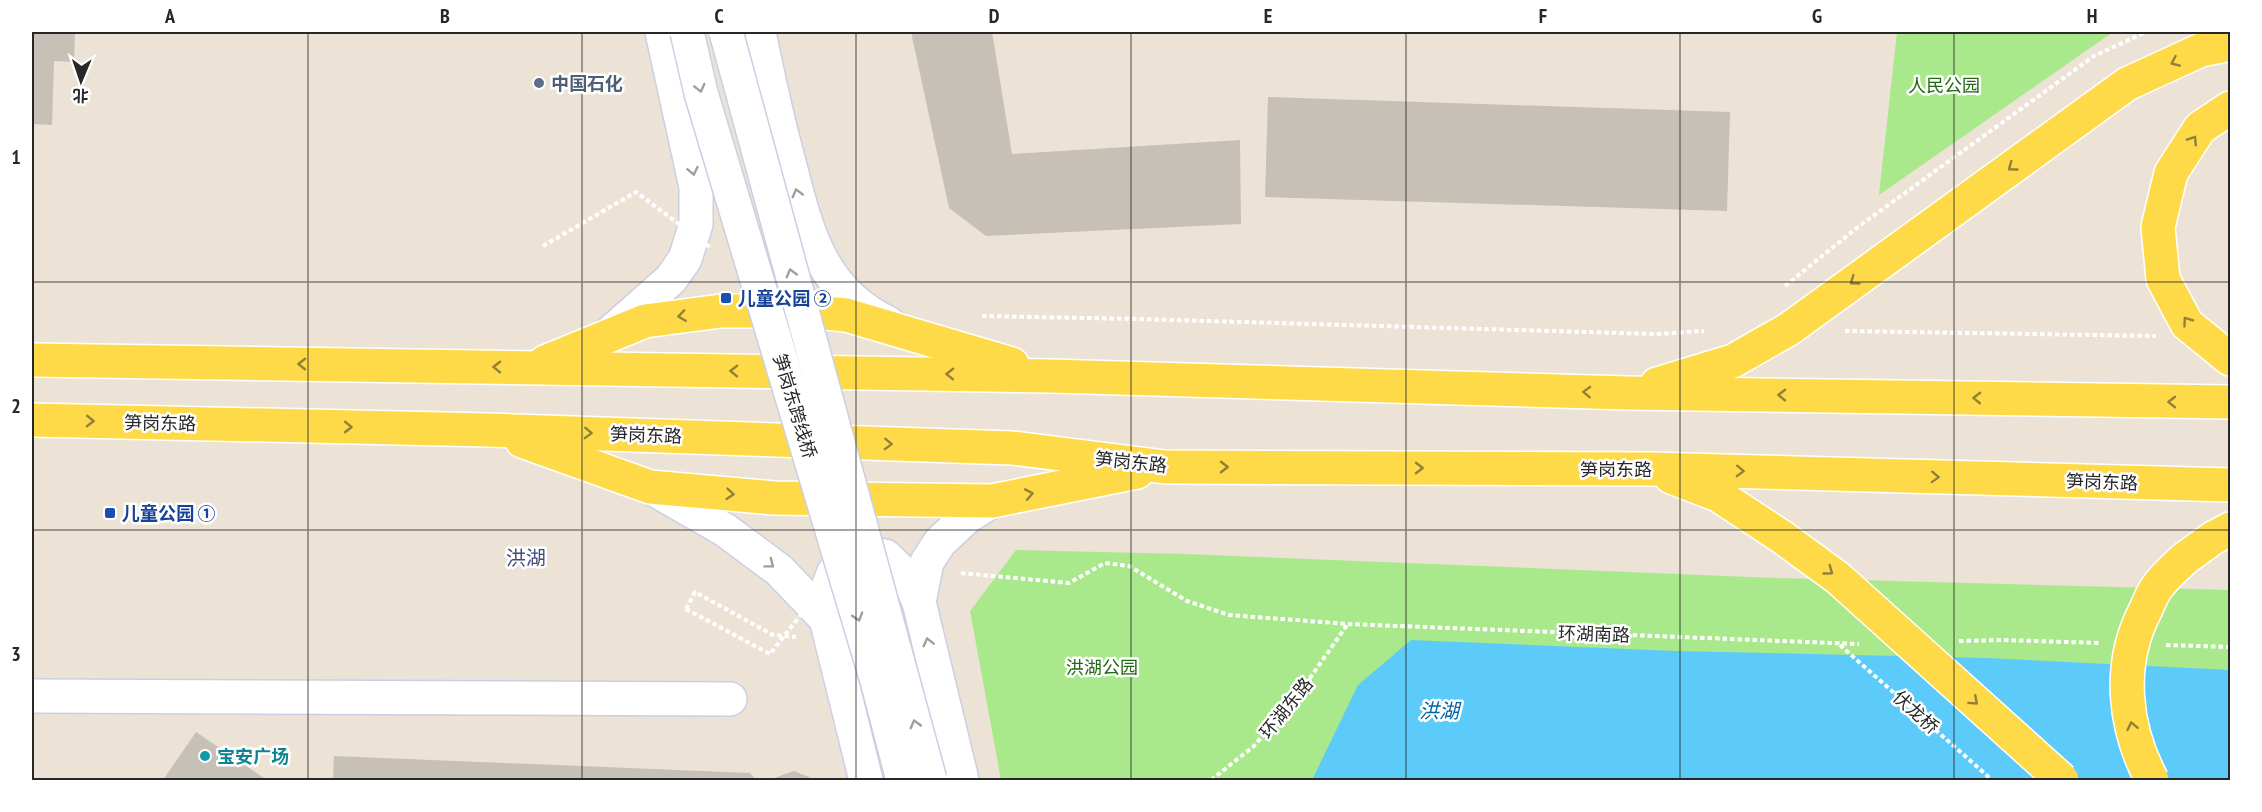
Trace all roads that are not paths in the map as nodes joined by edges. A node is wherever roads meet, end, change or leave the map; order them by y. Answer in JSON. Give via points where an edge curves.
{"nodes":[{"id":1,"x":662,"y":32,"type":"edge"},
{"id":2,"x":687,"y":32,"type":"edge"},
{"id":3,"x":726,"y":32,"type":"edge"},
{"id":4,"x":759,"y":32,"type":"edge"},
{"id":5,"x":2230,"y":44,"type":"edge"},
{"id":6,"x":2230,"y":108,"type":"edge"},
{"id":7,"x":906,"y":332,"type":"junction"},
{"id":8,"x":605,"y":338,"type":"junction"},
{"id":9,"x":2230,"y":359,"type":"edge"},
{"id":10,"x":32,"y":360,"type":"edge"},
{"id":11,"x":532,"y":367,"type":"junction"},
{"id":12,"x":1051,"y":376,"type":"junction"},
{"id":13,"x":1628,"y":393,"type":"junction"},
{"id":14,"x":2230,"y":402,"type":"edge"},
{"id":15,"x":32,"y":420,"type":"edge"},
{"id":16,"x":488,"y":430,"type":"junction"},
{"id":17,"x":1165,"y":467,"type":"junction"},
{"id":18,"x":1650,"y":469,"type":"junction"},
{"id":19,"x":2230,"y":485,"type":"edge"},
{"id":20,"x":650,"y":487,"type":"junction"},
{"id":21,"x":992,"y":501,"type":"junction"},
{"id":22,"x":2230,"y":529,"type":"edge"},
{"id":23,"x":919,"y":602,"type":"junction"},
{"id":24,"x":826,"y":619,"type":"junction"},
{"id":25,"x":32,"y":696,"type":"edge"},
{"id":26,"x":730,"y":699,"type":"dead end"},
{"id":27,"x":866,"y":780,"type":"edge"},
{"id":28,"x":903,"y":780,"type":"edge"},
{"id":29,"x":930,"y":780,"type":"edge"},
{"id":30,"x":962,"y":780,"type":"edge"},
{"id":31,"x":2062,"y":780,"type":"edge"},
{"id":32,"x":2152,"y":780,"type":"edge"}],
"edges":[{"from":1,"to":8,"type":"street","one_way":true,"via":[[696,187],[696,224],[685,259],[671,279]]},
{"from":2,"to":28,"type":"street","name":"笋岗东跨线桥","one_way":true,"bridge":true,"via":[[701,93],[878,684]]},
{"from":29,"to":3,"type":"street","name":"笋岗东跨线桥","one_way":true,"bridge":true},
{"from":7,"to":4,"type":"street","one_way":true,"via":[[849,298],[815,249],[781,133]]},
{"from":5,"to":13,"type":"main road","one_way":true,"via":[[2201,50],[2127,84],[1789,328],[1733,361]]},
{"from":9,"to":6,"type":"main road","one_way":true,"via":[[2187,324],[2163,279],[2158,227],[2171,173],[2200,128]]},
{"from":7,"to":8,"type":"main road","one_way":true,"via":[[836,314],[720,311],[645,321]]},
{"from":7,"to":12,"type":"main road"},
{"from":8,"to":11,"type":"main road"},
{"from":11,"to":10,"type":"main road","one_way":true},
{"from":12,"to":11,"type":"main road","one_way":true},
{"from":13,"to":12,"type":"main road","one_way":true},
{"from":14,"to":13,"type":"main road","one_way":true},
{"from":15,"to":16,"type":"main road","name":"笋岗东路","one_way":true},
{"from":16,"to":17,"type":"main road","name":"笋岗东路","one_way":true,"via":[[1012,448]]},
{"from":16,"to":20,"type":"main road"},
{"from":17,"to":18,"type":"main road","name":"笋岗东路","one_way":true},
{"from":21,"to":17,"type":"main road","one_way":true},
{"from":18,"to":19,"type":"main road","name":"笋岗东路","one_way":true},
{"from":18,"to":31,"type":"main road","one_way":true,"bridge":true,"via":[[1718,495],[1838,578]]},
{"from":20,"to":21,"type":"main road","one_way":true,"via":[[774,498]]},
{"from":20,"to":24,"type":"street","one_way":true,"via":[[725,530],[779,570]]},
{"from":21,"to":23,"type":"street","via":[[968,516],[940,542],[927,562]]},
{"from":32,"to":22,"type":"main road","one_way":true,"bridge":true,"via":[[2130,723],[2127,692],[2138,624],[2156,587],[2184,559]]},
{"from":23,"to":24,"type":"street","via":[[908,578],[885,556],[865,553],[845,558],[834,572],[826,592]]},
{"from":30,"to":23,"type":"street","one_way":true},
{"from":24,"to":27,"type":"street"},
{"from":25,"to":26,"type":"street"}]}
